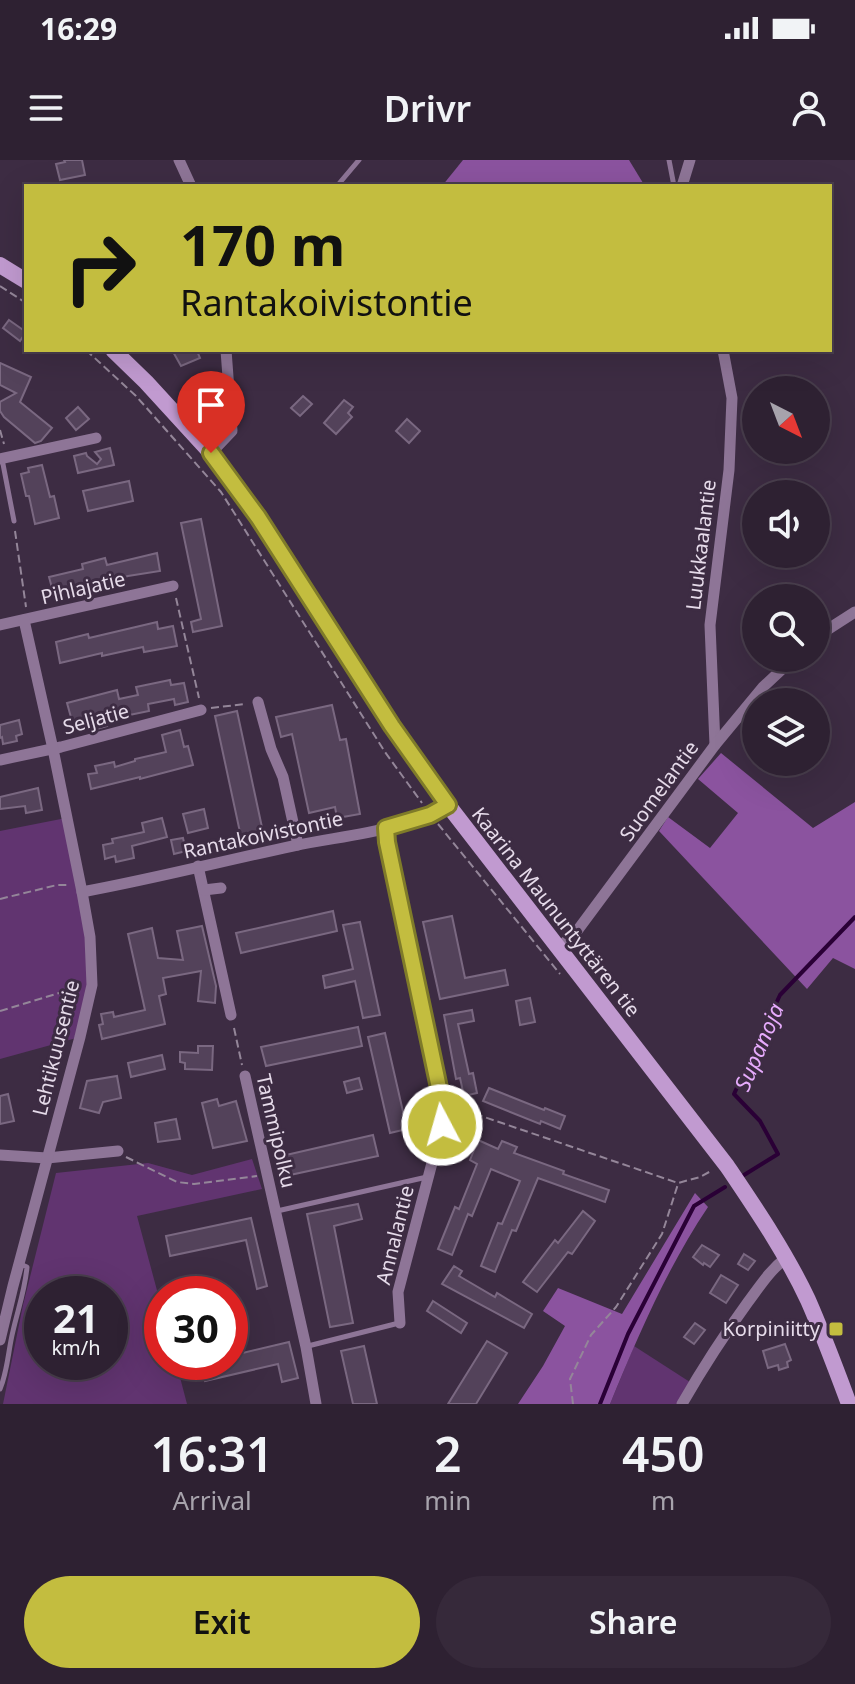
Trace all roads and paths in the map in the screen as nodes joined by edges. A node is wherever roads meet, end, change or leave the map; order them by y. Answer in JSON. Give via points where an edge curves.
{"nodes":[{"id":1,"x":179,"y":160,"type":"edge"},
{"id":2,"x":359,"y":160,"type":"edge"},
{"id":3,"x":669,"y":160,"type":"edge"},
{"id":4,"x":690,"y":160,"type":"edge"},
{"id":5,"x":190,"y":184,"type":"edge"},
{"id":6,"x":339,"y":184,"type":"edge"},
{"id":7,"x":674,"y":184,"type":"edge"},
{"id":8,"x":683,"y":184,"type":"edge"},
{"id":9,"x":0,"y":265,"type":"edge"},
{"id":10,"x":24,"y":280,"type":"edge"},
{"id":11,"x":0,"y":286,"type":"edge"},
{"id":12,"x":24,"y":302,"type":"edge"},
{"id":13,"x":115,"y":352,"type":"edge"},
{"id":14,"x":226,"y":352,"type":"edge"},
{"id":15,"x":723,"y":352,"type":"edge"},
{"id":16,"x":0,"y":430,"type":"edge"},
{"id":17,"x":96,"y":438,"type":"dead end"},
{"id":18,"x":211,"y":453,"type":"junction"},
{"id":19,"x":2,"y":456,"type":"edge"},
{"id":20,"x":14,"y":521,"type":"joint"},
{"id":21,"x":173,"y":586,"type":"joint"},
{"id":22,"x":855,"y":612,"type":"edge"},
{"id":23,"x":26,"y":620,"type":"junction"},
{"id":24,"x":0,"y":625,"type":"edge"},
{"id":25,"x":830,"y":628,"type":"edge"},
{"id":26,"x":779,"y":672,"type":"edge"},
{"id":27,"x":258,"y":702,"type":"joint"},
{"id":28,"x":201,"y":710,"type":"junction"},
{"id":29,"x":715,"y":745,"type":"junction"},
{"id":30,"x":53,"y":749,"type":"junction"},
{"id":31,"x":0,"y":760,"type":"edge"},
{"id":32,"x":448,"y":805,"type":"junction"},
{"id":33,"x":386,"y":828,"type":"junction"},
{"id":34,"x":298,"y":845,"type":"junction"},
{"id":35,"x":198,"y":866,"type":"junction"},
{"id":36,"x":221,"y":888,"type":"dead end"},
{"id":37,"x":81,"y":889,"type":"junction"},
{"id":38,"x":204,"y":890,"type":"junction"},
{"id":39,"x":0,"y":899,"type":"edge"},
{"id":40,"x":558,"y":949,"type":"junction"},
{"id":41,"x":92,"y":985,"type":"junction"},
{"id":42,"x":0,"y":1011,"type":"edge"},
{"id":43,"x":231,"y":1015,"type":"joint"},
{"id":44,"x":245,"y":1076,"type":"joint"},
{"id":45,"x":442,"y":1102,"type":"junction"},
{"id":46,"x":118,"y":1151,"type":"joint"},
{"id":47,"x":0,"y":1155,"type":"edge"},
{"id":48,"x":47,"y":1158,"type":"junction"},
{"id":49,"x":715,"y":1169,"type":"dead end"},
{"id":50,"x":266,"y":1175,"type":"junction"},
{"id":51,"x":428,"y":1177,"type":"junction"},
{"id":52,"x":678,"y":1183,"type":"junction"},
{"id":53,"x":276,"y":1211,"type":"junction"},
{"id":54,"x":786,"y":1258,"type":"junction"},
{"id":55,"x":19,"y":1264,"type":"junction"},
{"id":56,"x":400,"y":1323,"type":"joint"},
{"id":57,"x":0,"y":1340,"type":"edge"},
{"id":58,"x":306,"y":1347,"type":"junction"},
{"id":59,"x":0,"y":1389,"type":"edge"},
{"id":60,"x":316,"y":1404,"type":"edge"},
{"id":61,"x":573,"y":1404,"type":"edge"},
{"id":62,"x":682,"y":1404,"type":"edge"},
{"id":63,"x":849,"y":1404,"type":"edge"}],
"edges":[{"from":1,"to":5,"type":"street"},
{"from":2,"to":6,"type":"lane"},
{"from":3,"to":7,"type":"lane"},
{"from":4,"to":8,"type":"street"},
{"from":9,"to":10,"type":"main road"},
{"from":11,"to":12,"type":"path"},
{"from":13,"to":18,"type":"main road","name":"Kaarina Maununtyttären tie"},
{"from":14,"to":18,"type":"street","via":[[232,431]]},
{"from":15,"to":29,"type":"street","name":"Luukkaalantie","via":[[732,398],[710,625]]},
{"from":16,"to":19,"type":"path"},
{"from":17,"to":19,"type":"street"},
{"from":18,"to":32,"type":"main road","name":"Kaarina Maununtyttären tie"},
{"from":19,"to":20,"type":"lane"},
{"from":20,"to":23,"type":"path"},
{"from":21,"to":23,"type":"street","name":"Pihlajatie"},
{"from":21,"to":28,"type":"path"},
{"from":22,"to":25,"type":"street"},
{"from":23,"to":24,"type":"street","name":"Pihlajatie"},
{"from":23,"to":30,"type":"street","name":"Lehtikuusentie"},
{"from":26,"to":29,"type":"street","name":"Suomelantie"},
{"from":27,"to":28,"type":"path"},
{"from":27,"to":34,"type":"street"},
{"from":28,"to":30,"type":"street","name":"Seljatie"},
{"from":29,"to":40,"type":"street","name":"Suomelantie","via":[[586,920]]},
{"from":30,"to":31,"type":"street","name":"Seljatie"},
{"from":30,"to":37,"type":"street","name":"Lehtikuusentie"},
{"from":32,"to":33,"type":"street","name":"Rantakoivistontie"},
{"from":32,"to":40,"type":"main road","name":"Kaarina Maununtyttären tie"},
{"from":33,"to":34,"type":"street","name":"Rantakoivistontie"},
{"from":33,"to":45,"type":"street","name":"Annalantie"},
{"from":34,"to":35,"type":"street","name":"Rantakoivistontie"},
{"from":35,"to":37,"type":"street","name":"Rantakoivistontie"},
{"from":35,"to":38,"type":"street"},
{"from":36,"to":38,"type":"street"},
{"from":37,"to":39,"type":"path","via":[[57,885]]},
{"from":37,"to":41,"type":"street","name":"Lehtikuusentie"},
{"from":38,"to":43,"type":"street"},
{"from":40,"to":54,"type":"main road","name":"Kaarina Maununtyttären tie","via":[[727,1166]]},
{"from":41,"to":42,"type":"path"},
{"from":41,"to":48,"type":"street","name":"Lehtikuusentie"},
{"from":43,"to":44,"type":"path","name":"Tammipolku"},
{"from":44,"to":50,"type":"street","name":"Tammipolku"},
{"from":45,"to":51,"type":"street","name":"Annalantie","via":[[442,1125]]},
{"from":45,"to":52,"type":"path"},
{"from":46,"to":48,"type":"street"},
{"from":46,"to":50,"type":"path","via":[[177,1182]]},
{"from":47,"to":48,"type":"street"},
{"from":48,"to":55,"type":"street","name":"Lehtikuusentie"},
{"from":49,"to":52,"type":"path"},
{"from":50,"to":53,"type":"street","name":"Tammipolku"},
{"from":51,"to":53,"type":"lane"},
{"from":51,"to":56,"type":"street","name":"Annalantie","via":[[398,1292]]},
{"from":52,"to":61,"type":"path","via":[[662,1234],[616,1307],[591,1335],[570,1379]]},
{"from":53,"to":58,"type":"street","name":"Tammipolku"},
{"from":54,"to":62,"type":"street","via":[[738,1315]]},
{"from":54,"to":63,"type":"main road","name":"Kaarina Maununtyttären tie"},
{"from":55,"to":57,"type":"street","name":"Lehtikuusentie"},
{"from":55,"to":59,"type":"lane","via":[[27,1267],[25,1289]]},
{"from":56,"to":58,"type":"lane"},
{"from":58,"to":60,"type":"street","name":"Tammipolku"}]}
